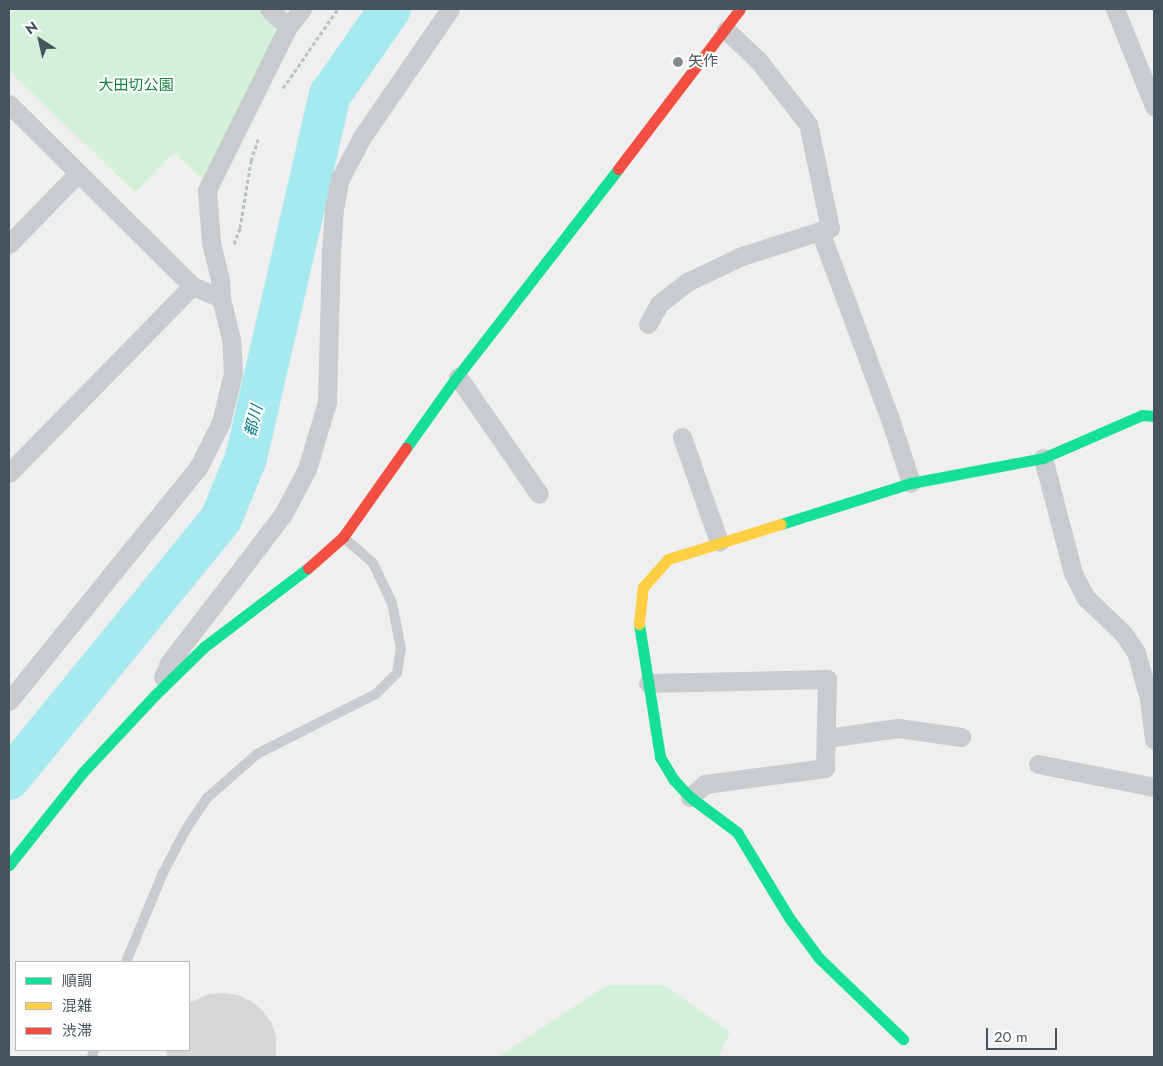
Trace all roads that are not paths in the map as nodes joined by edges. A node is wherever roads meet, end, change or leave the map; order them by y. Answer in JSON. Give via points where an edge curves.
{"nodes":[{"id":1,"x":270,"y":9,"type":"edge"},
{"id":2,"x":302,"y":9,"type":"edge"},
{"id":3,"x":450,"y":9,"type":"edge"},
{"id":4,"x":740,"y":9,"type":"edge"},
{"id":5,"x":1115,"y":9,"type":"edge"},
{"id":6,"x":288,"y":27,"type":"junction"},
{"id":7,"x":726,"y":30,"type":"junction"},
{"id":8,"x":9,"y":104,"type":"edge"},
{"id":9,"x":1154,"y":106,"type":"edge"},
{"id":10,"x":78,"y":173,"type":"junction"},
{"id":11,"x":820,"y":231,"type":"junction"},
{"id":12,"x":9,"y":244,"type":"edge"},
{"id":13,"x":192,"y":286,"type":"junction"},
{"id":14,"x":221,"y":298,"type":"junction"},
{"id":15,"x":648,"y":324,"type":"dead end"},
{"id":16,"x":458,"y":376,"type":"junction"},
{"id":17,"x":1154,"y":416,"type":"edge"},
{"id":18,"x":682,"y":437,"type":"dead end"},
{"id":19,"x":1043,"y":458,"type":"junction"},
{"id":20,"x":9,"y":473,"type":"edge"},
{"id":21,"x":911,"y":483,"type":"junction"},
{"id":22,"x":539,"y":494,"type":"dead end"},
{"id":23,"x":343,"y":537,"type":"junction"},
{"id":24,"x":719,"y":542,"type":"junction"},
{"id":25,"x":648,"y":683,"type":"junction"},
{"id":26,"x":12,"y":690,"type":"edge"},
{"id":27,"x":155,"y":695,"type":"junction"},
{"id":28,"x":962,"y":737,"type":"dead end"},
{"id":29,"x":826,"y":738,"type":"junction"},
{"id":30,"x":1154,"y":740,"type":"edge"},
{"id":31,"x":1038,"y":764,"type":"dead end"},
{"id":32,"x":1154,"y":787,"type":"edge"},
{"id":33,"x":690,"y":797,"type":"junction"},
{"id":34,"x":9,"y":865,"type":"edge"},
{"id":35,"x":126,"y":961,"type":"edge"},
{"id":36,"x":903,"y":1039,"type":"dead end"}],
"edges":[{"from":1,"to":6,"type":"street"},
{"from":2,"to":6,"type":"street"},
{"from":3,"to":27,"type":"street","via":[[362,137],[340,179],[331,253],[327,402],[307,469],[282,516],[169,663]]},
{"from":4,"to":7,"type":"street"},
{"from":5,"to":9,"type":"street"},
{"from":6,"to":14,"type":"street","via":[[208,190],[211,242]]},
{"from":7,"to":11,"type":"street","via":[[758,60],[808,124],[830,228]]},
{"from":7,"to":16,"type":"street"},
{"from":8,"to":10,"type":"street"},
{"from":10,"to":12,"type":"street"},
{"from":10,"to":13,"type":"street"},
{"from":11,"to":15,"type":"street","via":[[742,256],[687,282],[659,304]]},
{"from":11,"to":21,"type":"street"},
{"from":13,"to":14,"type":"street"},
{"from":13,"to":20,"type":"street"},
{"from":14,"to":26,"type":"street","via":[[231,338],[233,373],[221,422],[198,468]]},
{"from":16,"to":22,"type":"street"},
{"from":16,"to":23,"type":"street"},
{"from":17,"to":19,"type":"street","via":[[1142,416]]},
{"from":18,"to":24,"type":"street"},
{"from":19,"to":21,"type":"street"},
{"from":19,"to":30,"type":"street","via":[[1073,573],[1086,597],[1123,633],[1136,652]]},
{"from":21,"to":24,"type":"street"},
{"from":23,"to":27,"type":"street","via":[[300,575],[204,647]]},
{"from":23,"to":35,"type":"lane","via":[[372,563],[392,603],[402,649],[397,673],[376,694],[257,754],[207,798],[162,875]]},
{"from":24,"to":25,"type":"street","via":[[668,559],[643,587],[639,626]]},
{"from":25,"to":29,"type":"street","via":[[827,679]]},
{"from":25,"to":33,"type":"street","via":[[660,757],[674,780]]},
{"from":27,"to":34,"type":"street","via":[[83,772]]},
{"from":28,"to":29,"type":"street","via":[[898,728]]},
{"from":29,"to":33,"type":"street","via":[[825,768],[705,784]]},
{"from":31,"to":32,"type":"street"},
{"from":33,"to":36,"type":"street","via":[[737,832],[790,919],[819,958]]}]}
